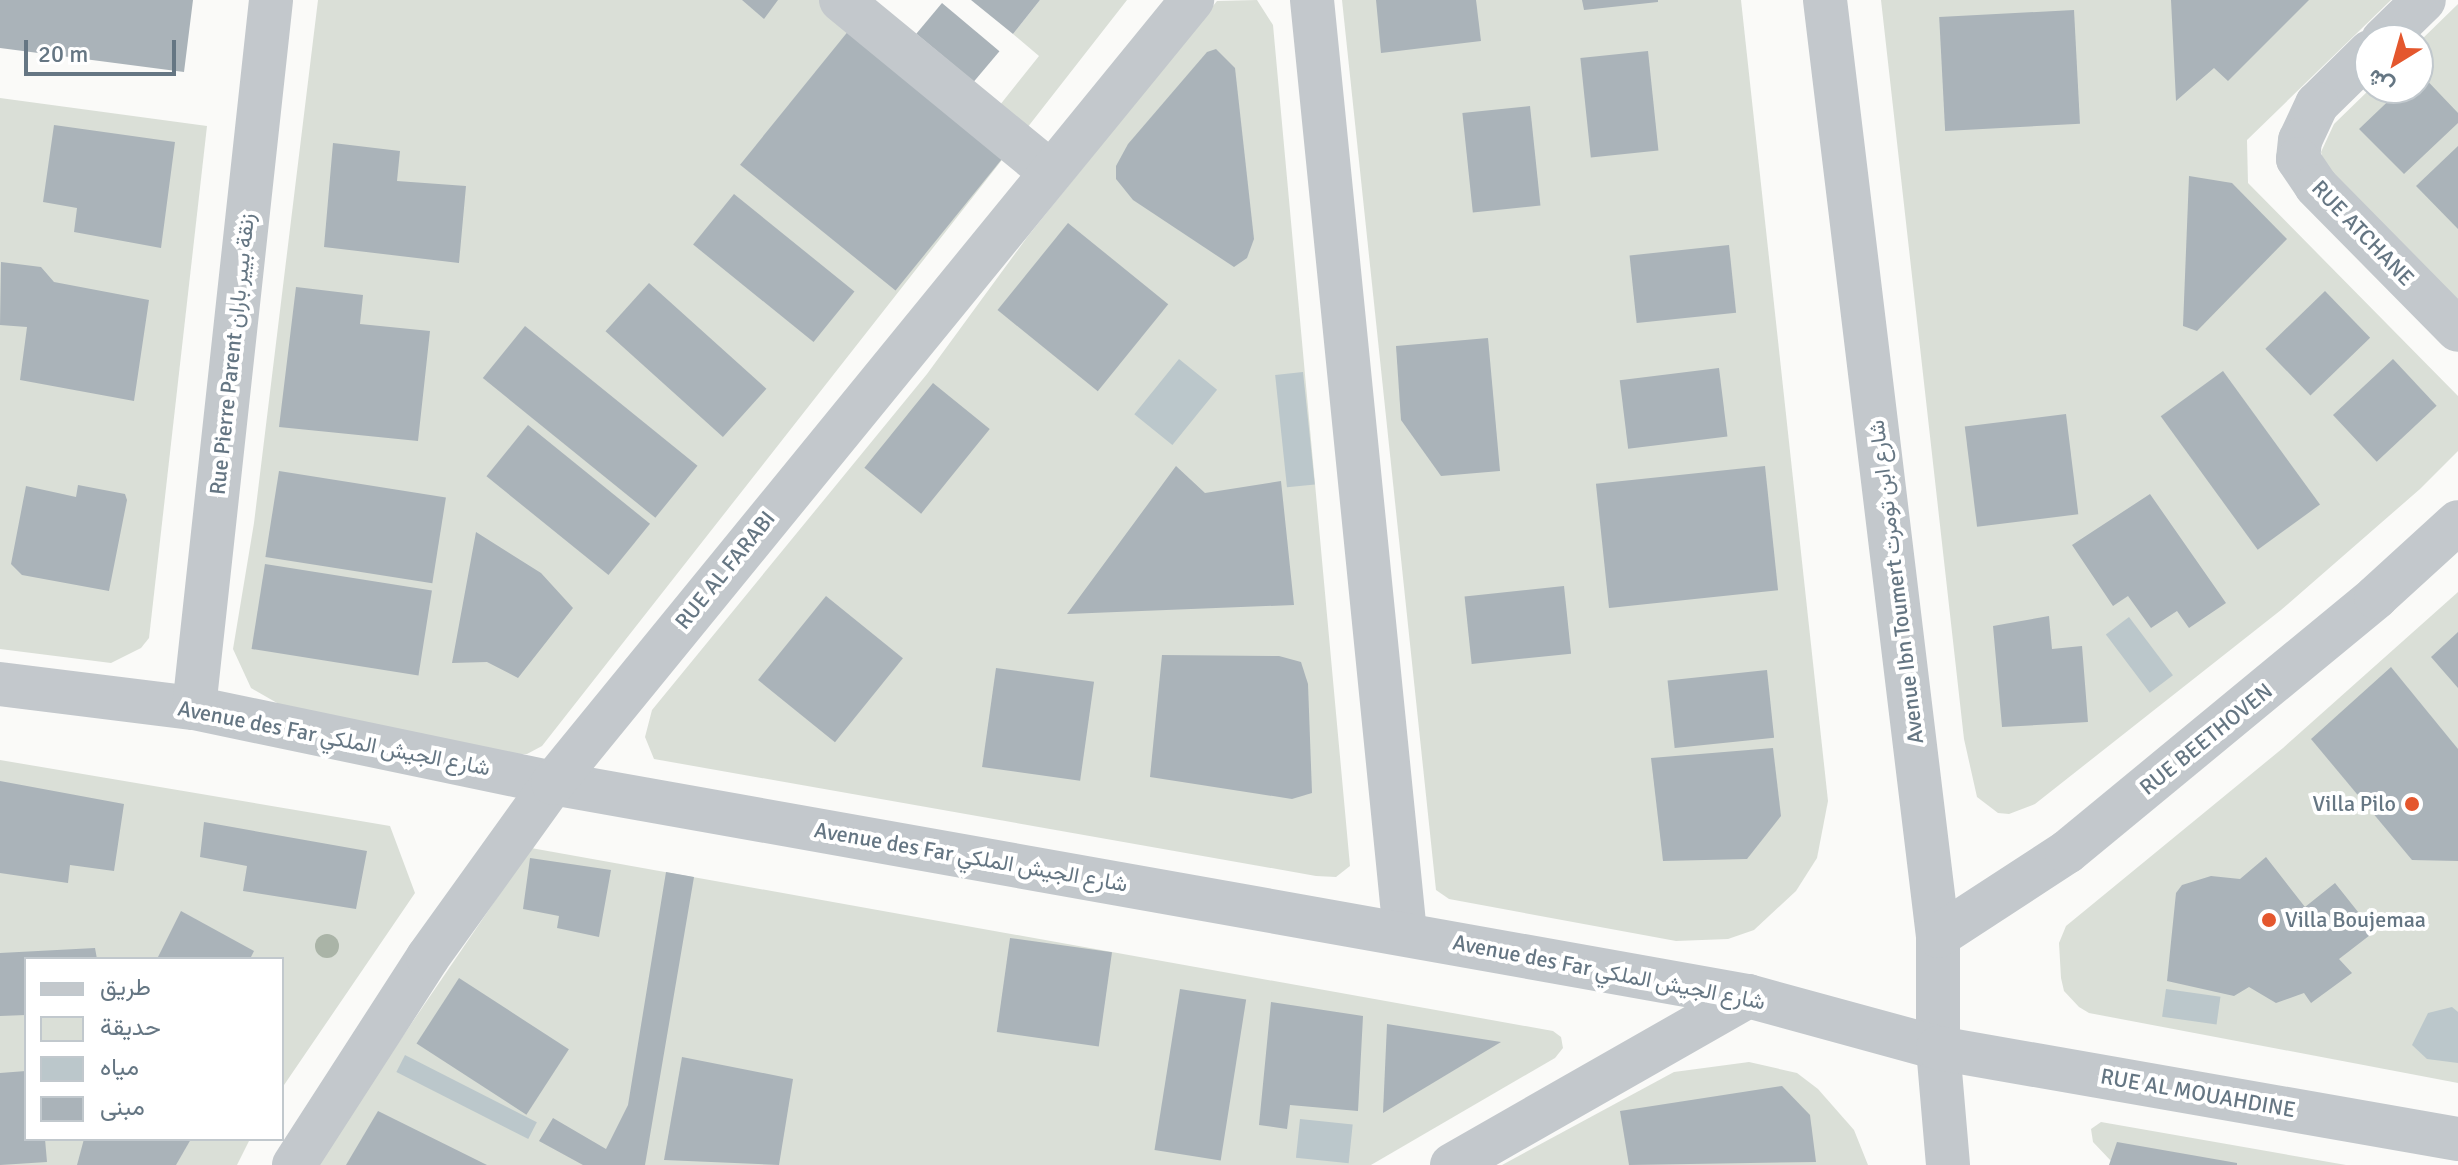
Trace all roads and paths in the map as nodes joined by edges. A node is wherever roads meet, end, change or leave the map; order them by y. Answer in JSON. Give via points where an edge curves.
{"nodes":[{"id":1,"x":271,"y":0,"type":"edge"},
{"id":2,"x":841,"y":0,"type":"edge"},
{"id":3,"x":1192,"y":0,"type":"edge"},
{"id":4,"x":1312,"y":0,"type":"edge"},
{"id":5,"x":1825,"y":0,"type":"edge"},
{"id":6,"x":2424,"y":0,"type":"edge"},
{"id":7,"x":2399,"y":24,"type":"edge"},
{"id":8,"x":2354,"y":68,"type":"edge"},
{"id":9,"x":1048,"y":170,"type":"junction"},
{"id":10,"x":2458,"y":330,"type":"edge"},
{"id":11,"x":2458,"y":522,"type":"edge"},
{"id":12,"x":0,"y":684,"type":"edge"},
{"id":13,"x":194,"y":708,"type":"junction"},
{"id":14,"x":553,"y":783,"type":"junction"},
{"id":15,"x":1405,"y":933,"type":"junction"},
{"id":16,"x":1938,"y":936,"type":"junction"},
{"id":17,"x":1748,"y":996,"type":"junction"},
{"id":18,"x":1938,"y":1048,"type":"junction"},
{"id":19,"x":2458,"y":1139,"type":"edge"},
{"id":20,"x":294,"y":1165,"type":"edge"},
{"id":21,"x":1452,"y":1165,"type":"edge"},
{"id":22,"x":1948,"y":1165,"type":"edge"}],
"edges":[{"from":1,"to":13,"type":"street","name":"Rue Pierre Parent زنقة بيير باران"},
{"from":2,"to":9,"type":"street"},
{"from":3,"to":9,"type":"street","name":"RUE AL FARABI"},
{"from":4,"to":15,"type":"street"},
{"from":5,"to":16,"type":"street","name":"Avenue Ibn Toumert شارع ابن تومرت"},
{"from":6,"to":7,"type":"street"},
{"from":8,"to":10,"type":"street","name":"RUE ATCHANE","via":[[2317,104],[2300,140],[2298,159],[2316,186]]},
{"from":9,"to":14,"type":"street","name":"RUE AL FARABI"},
{"from":11,"to":16,"type":"street","name":"RUE BEETHOVEN","via":[[2376,597],[2067,852]]},
{"from":12,"to":13,"type":"street","name":"Avenue des Far شارع الجيش الملكي"},
{"from":13,"to":14,"type":"street","name":"Avenue des Far شارع الجيش الملكي"},
{"from":14,"to":15,"type":"street","name":"Avenue des Far شارع الجيش الملكي"},
{"from":14,"to":20,"type":"street","name":"RUE AL FARABI","via":[[428,957]]},
{"from":15,"to":17,"type":"street","name":"Avenue des Far شارع الجيش الملكي"},
{"from":16,"to":18,"type":"street","name":"Avenue Ibn Toumert شارع ابن تومرت"},
{"from":17,"to":18,"type":"street","name":"Avenue des Far شارع الجيش الملكي"},
{"from":17,"to":21,"type":"street"},
{"from":18,"to":19,"type":"street","name":"RUE AL MOUAHDINE"},
{"from":18,"to":22,"type":"street","name":"Avenue Ibn Toumert شارع ابن تومرت"}]}
